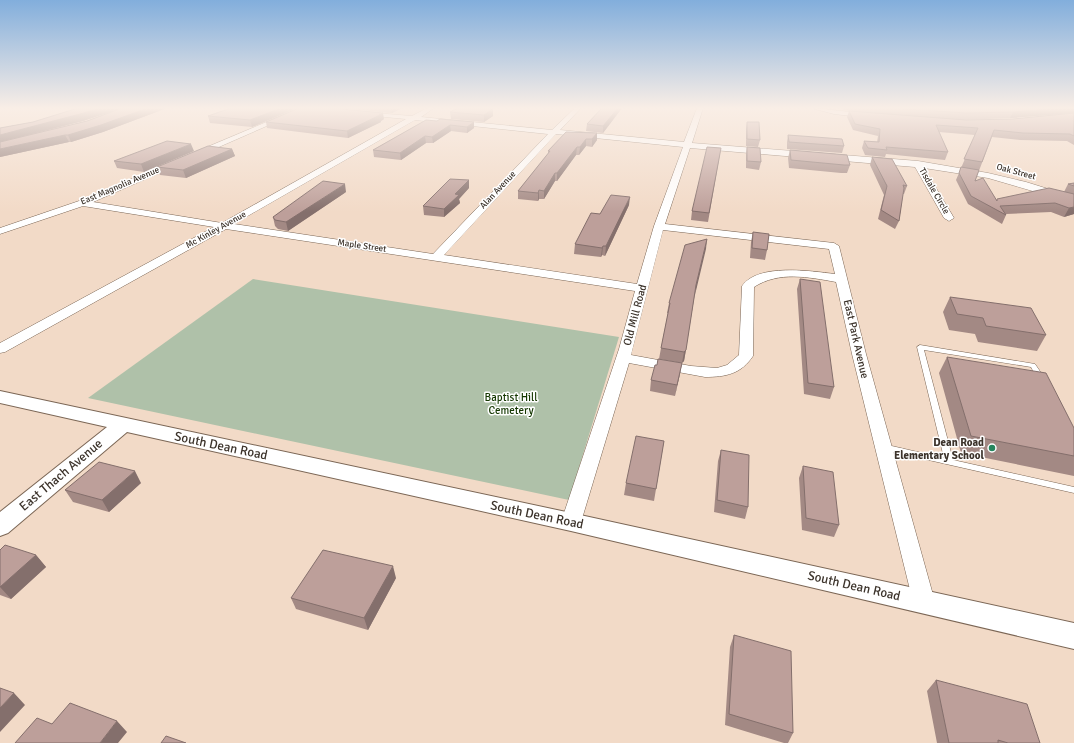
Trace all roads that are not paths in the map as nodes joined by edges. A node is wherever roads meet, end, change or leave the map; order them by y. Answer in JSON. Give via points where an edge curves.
{"nodes":[{"id":1,"x":226,"y":143,"type":"edge"},
{"id":2,"x":371,"y":143,"type":"edge"},
{"id":3,"x":544,"y":143,"type":"edge"},
{"id":4,"x":655,"y":143,"type":"edge"},
{"id":5,"x":687,"y":143,"type":"edge"},
{"id":6,"x":686,"y":146,"type":"junction"},
{"id":7,"x":918,"y":164,"type":"junction"},
{"id":8,"x":1074,"y":200,"type":"edge"},
{"id":9,"x":82,"y":203,"type":"junction"},
{"id":10,"x":949,"y":218,"type":"dead end"},
{"id":11,"x":224,"y":226,"type":"junction"},
{"id":12,"x":659,"y":226,"type":"junction"},
{"id":13,"x":0,"y":231,"type":"edge"},
{"id":14,"x":436,"y":257,"type":"junction"},
{"id":15,"x":842,"y":278,"type":"junction"},
{"id":16,"x":642,"y":288,"type":"junction"},
{"id":17,"x":0,"y":349,"type":"edge"},
{"id":18,"x":623,"y":358,"type":"junction"},
{"id":19,"x":1044,"y":384,"type":"edge"},
{"id":20,"x":0,"y":397,"type":"edge"},
{"id":21,"x":122,"y":425,"type":"junction"},
{"id":22,"x":883,"y":447,"type":"junction"},
{"id":23,"x":949,"y":461,"type":"junction"},
{"id":24,"x":1074,"y":490,"type":"edge"},
{"id":25,"x":570,"y":522,"type":"junction"},
{"id":26,"x":0,"y":526,"type":"edge"},
{"id":27,"x":924,"y":602,"type":"junction"},
{"id":28,"x":1074,"y":636,"type":"edge"}],
"edges":[{"from":1,"to":9,"type":"street","name":"East Magnolia Avenue"},
{"from":2,"to":11,"type":"street","name":"Mc Kinley Avenue"},
{"from":3,"to":14,"type":"street","name":"Alan Avenue"},
{"from":4,"to":6,"type":"street","name":"Oak Street"},
{"from":5,"to":6,"type":"street","name":"Old Mill Road"},
{"from":6,"to":7,"type":"street","name":"Oak Street"},
{"from":6,"to":12,"type":"street","name":"Old Mill Road"},
{"from":7,"to":8,"type":"street","name":"Oak Street","via":[[986,174]]},
{"from":7,"to":10,"type":"street","name":"Tisdale Circle"},
{"from":9,"to":11,"type":"street","name":"Maple Street"},
{"from":9,"to":13,"type":"street","name":"East Magnolia Avenue"},
{"from":11,"to":14,"type":"street","name":"Maple Street"},
{"from":11,"to":17,"type":"street","name":"Mc Kinley Avenue"},
{"from":12,"to":15,"type":"street","name":"East Park Avenue","via":[[834,246]]},
{"from":12,"to":16,"type":"street","name":"Old Mill Road"},
{"from":14,"to":16,"type":"street","name":"Maple Street"},
{"from":15,"to":18,"type":"street","via":[[795,273],[762,278],[748,286],[746,356],[742,362],[728,371],[707,372]]},
{"from":15,"to":22,"type":"street","name":"East Park Avenue","via":[[858,354]]},
{"from":16,"to":18,"type":"street","name":"Old Mill Road"},
{"from":18,"to":25,"type":"street","name":"Old Mill Road"},
{"from":19,"to":23,"type":"lane","via":[[1033,365],[920,347]]},
{"from":20,"to":21,"type":"street","name":"South Dean Road"},
{"from":21,"to":25,"type":"street","name":"South Dean Road"},
{"from":21,"to":26,"type":"street","name":"East Thach Avenue"},
{"from":22,"to":23,"type":"lane"},
{"from":22,"to":27,"type":"street","name":"East Park Avenue"},
{"from":23,"to":24,"type":"lane"},
{"from":25,"to":27,"type":"street","name":"South Dean Road"},
{"from":27,"to":28,"type":"street","name":"South Dean Road"}]}
